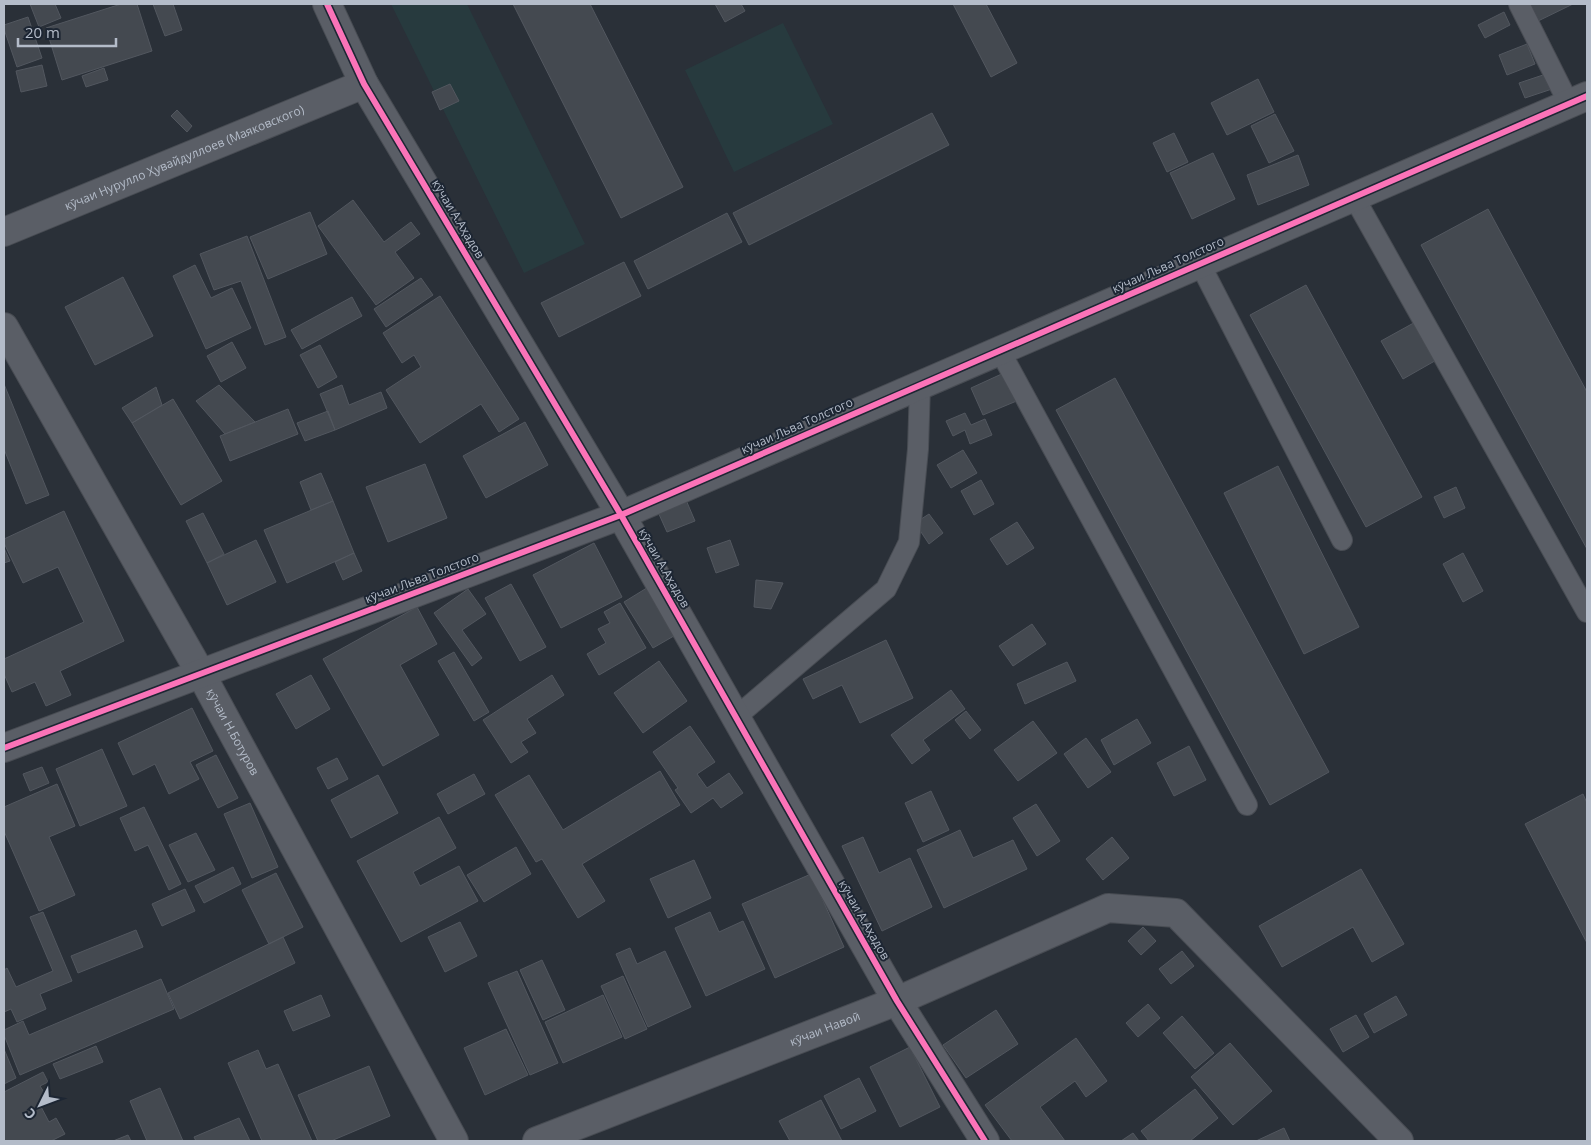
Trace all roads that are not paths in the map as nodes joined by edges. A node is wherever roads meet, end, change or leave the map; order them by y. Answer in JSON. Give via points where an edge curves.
{"nodes":[{"id":1,"x":327,"y":4,"type":"edge"},
{"id":2,"x":1519,"y":4,"type":"edge"},
{"id":3,"x":364,"y":84,"type":"junction"},
{"id":4,"x":1580,"y":104,"type":"edge"},
{"id":5,"x":1354,"y":197,"type":"junction"},
{"id":6,"x":4,"y":232,"type":"edge"},
{"id":7,"x":1200,"y":264,"type":"junction"},
{"id":8,"x":4,"y":327,"type":"edge"},
{"id":9,"x":1000,"y":351,"type":"junction"},
{"id":10,"x":920,"y":385,"type":"junction"},
{"id":11,"x":621,"y":515,"type":"junction"},
{"id":12,"x":1342,"y":540,"type":"dead end"},
{"id":13,"x":1587,"y":612,"type":"edge"},
{"id":14,"x":201,"y":674,"type":"junction"},
{"id":15,"x":736,"y":717,"type":"junction"},
{"id":16,"x":4,"y":748,"type":"edge"},
{"id":17,"x":1247,"y":805,"type":"dead end"},
{"id":18,"x":897,"y":1001,"type":"junction"},
{"id":19,"x":454,"y":1141,"type":"edge"},
{"id":20,"x":537,"y":1141,"type":"edge"},
{"id":21,"x":984,"y":1141,"type":"edge"},
{"id":22,"x":1399,"y":1141,"type":"edge"}],
"edges":[{"from":1,"to":3,"type":"street","name":"кӯчаи А.Аҳадов"},
{"from":2,"to":4,"type":"lane"},
{"from":3,"to":6,"type":"street","name":"кӯчаи Нурулло Ҳувайдуллоев (Маяковского)"},
{"from":3,"to":11,"type":"street","name":"кӯчаи А.Аҳадов"},
{"from":4,"to":5,"type":"street","name":"кӯчаи Льва Толстого"},
{"from":5,"to":7,"type":"street","name":"кӯчаи Льва Толстого"},
{"from":5,"to":13,"type":"lane"},
{"from":7,"to":9,"type":"street","name":"кӯчаи Льва Толстого"},
{"from":7,"to":12,"type":"lane"},
{"from":8,"to":14,"type":"street","name":"кӯчаи Н.Ботуров"},
{"from":9,"to":10,"type":"street","name":"кӯчаи Льва Толстого"},
{"from":9,"to":17,"type":"lane"},
{"from":10,"to":11,"type":"street","name":"кӯчаи Льва Толстого"},
{"from":10,"to":15,"type":"lane","via":[[909,542],[886,589]]},
{"from":11,"to":14,"type":"street","name":"кӯчаи Льва Толстого"},
{"from":11,"to":15,"type":"street","name":"кӯчаи А.Аҳадов"},
{"from":14,"to":16,"type":"street","name":"кӯчаи Льва Толстого"},
{"from":14,"to":19,"type":"street","name":"кӯчаи Н.Ботуров"},
{"from":15,"to":18,"type":"street","name":"кӯчаи А.Аҳадов"},
{"from":18,"to":20,"type":"street","name":"кӯчаи Навоӣ"},
{"from":18,"to":21,"type":"street","name":"кӯчаи А.Аҳадов"},
{"from":18,"to":22,"type":"street","name":"кӯчаи Навоӣ","via":[[1108,908],[1176,913]]}]}
